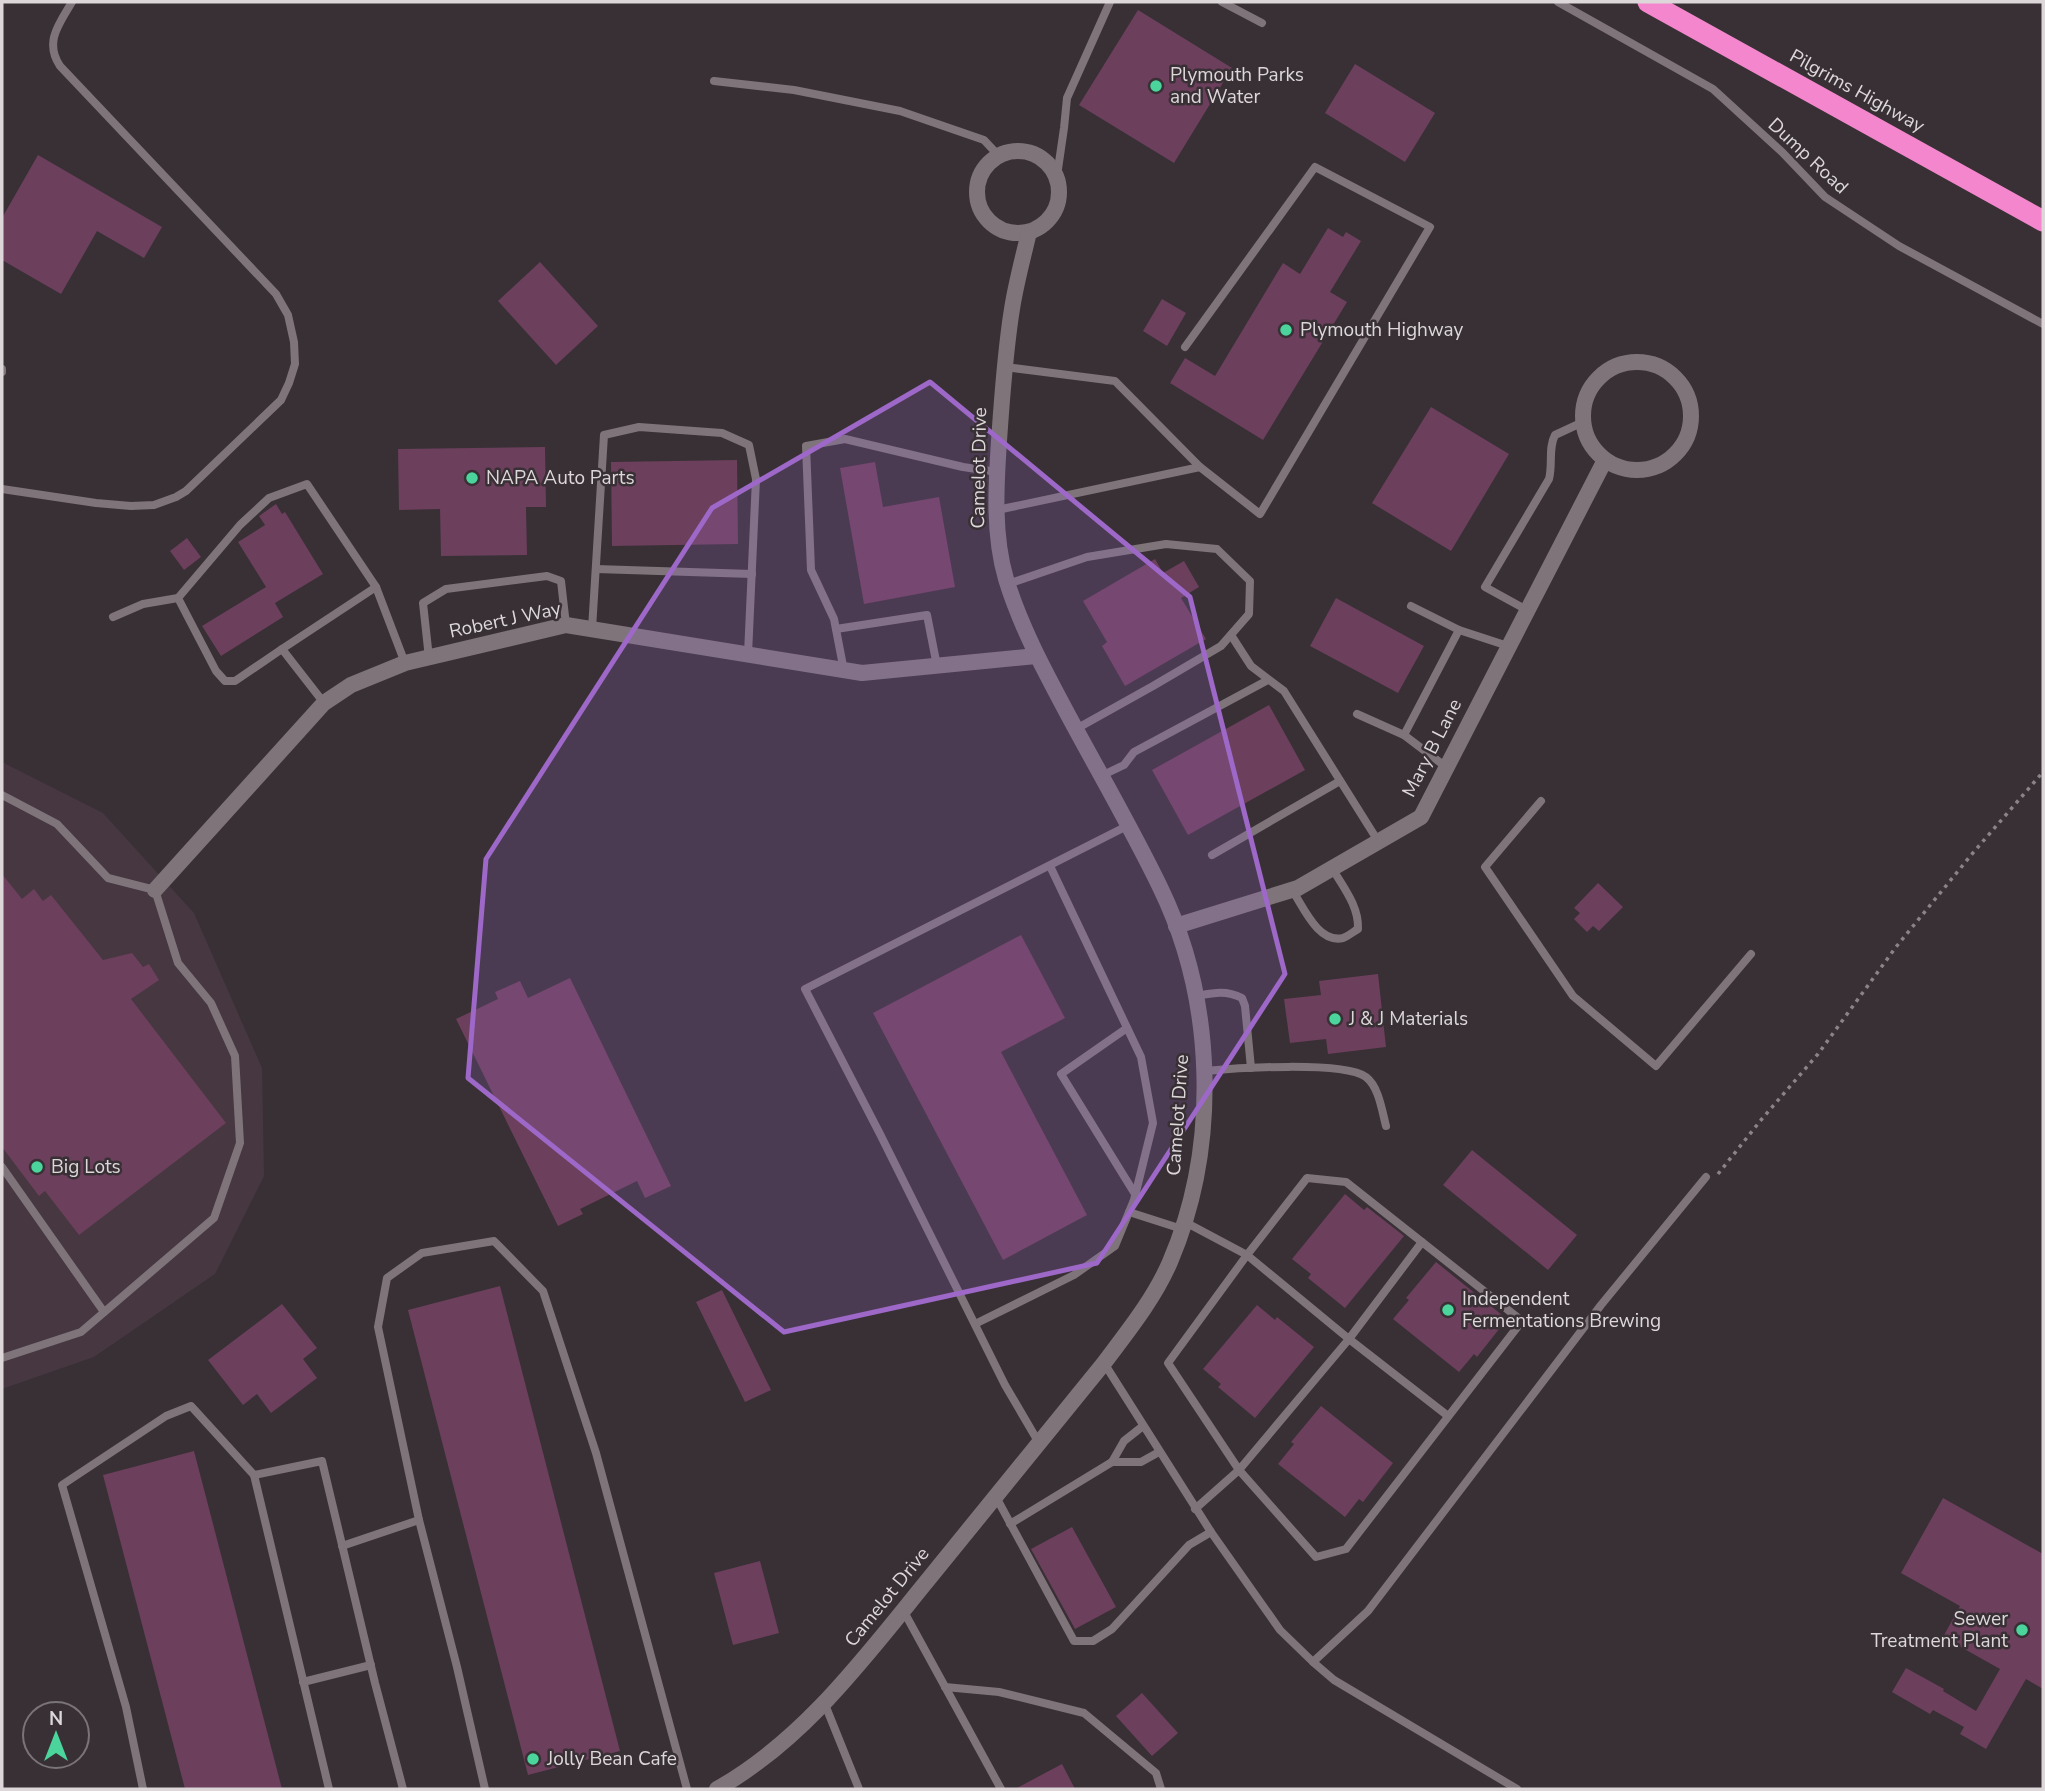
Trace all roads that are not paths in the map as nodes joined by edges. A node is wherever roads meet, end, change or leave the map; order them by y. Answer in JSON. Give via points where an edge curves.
{"nodes":[{"id":1,"x":72,"y":2,"type":"edge"},
{"id":2,"x":1110,"y":2,"type":"edge"},
{"id":3,"x":1222,"y":2,"type":"edge"},
{"id":4,"x":1558,"y":2,"type":"edge"},
{"id":5,"x":1648,"y":2,"type":"edge"},
{"id":6,"x":1262,"y":23,"type":"dead end"},
{"id":7,"x":714,"y":81,"type":"dead end"},
{"id":8,"x":998,"y":155,"type":"junction"},
{"id":9,"x":1057,"y":176,"type":"junction"},
{"id":10,"x":2043,"y":221,"type":"edge"},
{"id":11,"x":1029,"y":232,"type":"junction"},
{"id":12,"x":2043,"y":324,"type":"edge"},
{"id":13,"x":1185,"y":347,"type":"dead end"},
{"id":14,"x":1005,"y":367,"type":"junction"},
{"id":15,"x":1583,"y":422,"type":"junction"},
{"id":16,"x":1605,"y":460,"type":"junction"},
{"id":17,"x":1200,"y":467,"type":"junction"},
{"id":18,"x":997,"y":472,"type":"junction"},
{"id":19,"x":2,"y":489,"type":"edge"},
{"id":20,"x":997,"y":510,"type":"junction"},
{"id":21,"x":596,"y":569,"type":"junction"},
{"id":22,"x":752,"y":574,"type":"junction"},
{"id":23,"x":1008,"y":584,"type":"junction"},
{"id":24,"x":376,"y":587,"type":"junction"},
{"id":25,"x":178,"y":598,"type":"junction"},
{"id":26,"x":1411,"y":606,"type":"dead end"},
{"id":27,"x":1527,"y":610,"type":"junction"},
{"id":28,"x":113,"y":617,"type":"dead end"},
{"id":29,"x":566,"y":625,"type":"junction"},
{"id":30,"x":592,"y":629,"type":"junction"},
{"id":31,"x":836,"y":629,"type":"junction"},
{"id":32,"x":1459,"y":630,"type":"junction"},
{"id":33,"x":1231,"y":635,"type":"junction"},
{"id":34,"x":1508,"y":646,"type":"junction"},
{"id":35,"x":282,"y":649,"type":"junction"},
{"id":36,"x":747,"y":655,"type":"junction"},
{"id":37,"x":1036,"y":656,"type":"junction"},
{"id":38,"x":429,"y":658,"type":"junction"},
{"id":39,"x":405,"y":663,"type":"junction"},
{"id":40,"x":937,"y":666,"type":"junction"},
{"id":41,"x":844,"y":671,"type":"junction"},
{"id":42,"x":1268,"y":680,"type":"junction"},
{"id":43,"x":324,"y":703,"type":"junction"},
{"id":44,"x":1357,"y":714,"type":"dead end"},
{"id":45,"x":1076,"y":729,"type":"junction"},
{"id":46,"x":1404,"y":735,"type":"junction"},
{"id":47,"x":1446,"y":767,"type":"junction"},
{"id":48,"x":1101,"y":776,"type":"junction"},
{"id":49,"x":1340,"y":781,"type":"junction"},
{"id":50,"x":2,"y":795,"type":"edge"},
{"id":51,"x":1541,"y":802,"type":"dead end"},
{"id":52,"x":1127,"y":826,"type":"junction"},
{"id":53,"x":1378,"y":841,"type":"junction"},
{"id":54,"x":1212,"y":855,"type":"dead end"},
{"id":55,"x":1050,"y":866,"type":"junction"},
{"id":56,"x":1332,"y":868,"type":"junction"},
{"id":57,"x":155,"y":890,"type":"junction"},
{"id":58,"x":1292,"y":890,"type":"junction"},
{"id":59,"x":1176,"y":926,"type":"junction"},
{"id":60,"x":1751,"y":954,"type":"dead end"},
{"id":61,"x":1196,"y":996,"type":"junction"},
{"id":62,"x":1127,"y":1028,"type":"junction"},
{"id":63,"x":1251,"y":1068,"type":"junction"},
{"id":64,"x":1205,"y":1071,"type":"junction"},
{"id":65,"x":1386,"y":1126,"type":"dead end"},
{"id":66,"x":2,"y":1167,"type":"edge"},
{"id":67,"x":1709,"y":1179,"type":"road end"},
{"id":68,"x":1135,"y":1194,"type":"junction"},
{"id":69,"x":1129,"y":1212,"type":"junction"},
{"id":70,"x":1183,"y":1225,"type":"junction"},
{"id":71,"x":1422,"y":1242,"type":"junction"},
{"id":72,"x":1247,"y":1255,"type":"junction"},
{"id":73,"x":104,"y":1312,"type":"junction"},
{"id":74,"x":975,"y":1324,"type":"junction"},
{"id":75,"x":1349,"y":1339,"type":"junction"},
{"id":76,"x":2,"y":1358,"type":"edge"},
{"id":77,"x":1104,"y":1363,"type":"junction"},
{"id":78,"x":1448,"y":1416,"type":"junction"},
{"id":79,"x":1143,"y":1426,"type":"junction"},
{"id":80,"x":1039,"y":1444,"type":"junction"},
{"id":81,"x":1160,"y":1452,"type":"junction"},
{"id":82,"x":1112,"y":1462,"type":"junction"},
{"id":83,"x":1239,"y":1470,"type":"junction"},
{"id":84,"x":254,"y":1475,"type":"junction"},
{"id":85,"x":996,"y":1497,"type":"junction"},
{"id":86,"x":1195,"y":1509,"type":"junction"},
{"id":87,"x":419,"y":1520,"type":"junction"},
{"id":88,"x":1010,"y":1524,"type":"junction"},
{"id":89,"x":1211,"y":1532,"type":"junction"},
{"id":90,"x":342,"y":1546,"type":"junction"},
{"id":91,"x":903,"y":1611,"type":"junction"},
{"id":92,"x":1313,"y":1662,"type":"junction"},
{"id":93,"x":370,"y":1665,"type":"junction"},
{"id":94,"x":303,"y":1682,"type":"junction"},
{"id":95,"x":945,"y":1687,"type":"junction"},
{"id":96,"x":824,"y":1702,"type":"junction"},
{"id":97,"x":738,"y":1784,"type":"edge"},
{"id":98,"x":143,"y":1789,"type":"edge"},
{"id":99,"x":329,"y":1789,"type":"edge"},
{"id":100,"x":403,"y":1789,"type":"edge"},
{"id":101,"x":485,"y":1789,"type":"edge"},
{"id":102,"x":687,"y":1789,"type":"edge"},
{"id":103,"x":718,"y":1789,"type":"edge"},
{"id":104,"x":859,"y":1789,"type":"edge"},
{"id":105,"x":1001,"y":1789,"type":"edge"},
{"id":106,"x":1161,"y":1789,"type":"edge"},
{"id":107,"x":1517,"y":1789,"type":"edge"}],
"edges":[{"from":1,"to":19,"type":"lane","via":[[56,30],[55,58],[276,294],[292,328],[295,364],[281,400],[176,497],[154,505],[131,506]]},
{"from":2,"to":9,"type":"lane","via":[[1067,98]]},
{"from":3,"to":6,"type":"lane"},
{"from":4,"to":12,"type":"lane","name":"Dump Road","via":[[1713,89],[1825,197],[1899,246]]},
{"from":5,"to":10,"type":"highway","name":"Pilgrims Highway"},
{"from":7,"to":8,"type":"lane","via":[[794,90],[900,111],[984,140]]},
{"from":8,"to":9,"type":"street","via":[[1026,151],[1049,164]]},
{"from":8,"to":11,"type":"street","via":[[980,175],[977,201],[982,214],[1003,231]]},
{"from":9,"to":11,"type":"street","via":[[1060,190],[1052,216]]},
{"from":11,"to":14,"type":"street","name":"Camelot Drive"},
{"from":13,"to":17,"type":"lane","via":[[1315,167],[1430,227],[1260,514]]},
{"from":14,"to":17,"type":"lane","via":[[1115,380]]},
{"from":14,"to":18,"type":"street","name":"Camelot Drive"},
{"from":15,"to":16,"type":"street","via":[[1592,446]]},
{"from":15,"to":16,"type":"street","via":[[1587,394],[1597,378],[1629,362],[1648,362],[1665,369],[1688,396],[1689,430],[1670,459],[1637,470]]},
{"from":15,"to":27,"type":"lane","via":[[1555,435],[1550,444],[1549,479],[1485,587]]},
{"from":16,"to":27,"type":"street","name":"Mary B Lane"},
{"from":17,"to":20,"type":"lane"},
{"from":18,"to":20,"type":"street","name":"Camelot Drive"},
{"from":18,"to":31,"type":"lane","via":[[845,439],[806,446],[811,570]]},
{"from":20,"to":23,"type":"street","name":"Camelot Drive"},
{"from":21,"to":22,"type":"lane"},
{"from":21,"to":22,"type":"lane","via":[[604,435],[639,427],[722,433],[749,445],[756,479]]},
{"from":21,"to":30,"type":"lane"},
{"from":22,"to":36,"type":"lane"},
{"from":23,"to":33,"type":"lane","via":[[1087,557],[1166,544],[1217,549],[1250,582],[1249,614]]},
{"from":23,"to":37,"type":"street","name":"Camelot Drive"},
{"from":24,"to":25,"type":"lane","via":[[307,484],[269,498]]},
{"from":24,"to":35,"type":"lane"},
{"from":24,"to":39,"type":"lane"},
{"from":25,"to":28,"type":"lane","via":[[143,604]]},
{"from":25,"to":35,"type":"lane","via":[[225,681],[235,681]]},
{"from":26,"to":32,"type":"lane"},
{"from":27,"to":34,"type":"street","name":"Mary B Lane"},
{"from":29,"to":30,"type":"street","name":"Robert J Way"},
{"from":29,"to":38,"type":"street","name":"Robert J Way"},
{"from":29,"to":38,"type":"lane","via":[[561,581],[547,576],[446,589],[423,603]]},
{"from":30,"to":36,"type":"street","name":"Robert J Way"},
{"from":31,"to":40,"type":"lane","via":[[927,615]]},
{"from":31,"to":41,"type":"lane"},
{"from":32,"to":34,"type":"lane"},
{"from":32,"to":46,"type":"lane"},
{"from":33,"to":42,"type":"lane","via":[[1251,666]]},
{"from":33,"to":45,"type":"lane","via":[[1221,646]]},
{"from":34,"to":47,"type":"street","name":"Mary B Lane"},
{"from":35,"to":43,"type":"lane"},
{"from":36,"to":41,"type":"street","name":"Robert J Way"},
{"from":37,"to":40,"type":"street","name":"Robert J Way"},
{"from":37,"to":45,"type":"street","name":"Camelot Drive"},
{"from":38,"to":39,"type":"street","name":"Robert J Way"},
{"from":39,"to":43,"type":"street","name":"Robert J Way","via":[[351,685]]},
{"from":40,"to":41,"type":"street","name":"Robert J Way"},
{"from":42,"to":48,"type":"lane","via":[[1135,752],[1124,765]]},
{"from":42,"to":49,"type":"lane","via":[[1284,691]]},
{"from":43,"to":57,"type":"street","name":"Robert J Way"},
{"from":44,"to":46,"type":"lane"},
{"from":45,"to":48,"type":"street","name":"Camelot Drive"},
{"from":46,"to":47,"type":"lane"},
{"from":47,"to":53,"type":"street","name":"Mary B Lane","via":[[1421,817]]},
{"from":48,"to":52,"type":"street","name":"Camelot Drive"},
{"from":49,"to":53,"type":"lane"},
{"from":49,"to":54,"type":"lane"},
{"from":50,"to":57,"type":"lane","via":[[57,824],[108,878]]},
{"from":51,"to":60,"type":"lane","via":[[1485,867],[1573,996],[1656,1066]]},
{"from":52,"to":55,"type":"lane"},
{"from":52,"to":59,"type":"street","name":"Camelot Drive"},
{"from":53,"to":56,"type":"street","name":"Mary B Lane"},
{"from":55,"to":62,"type":"lane"},
{"from":55,"to":74,"type":"lane","via":[[805,989]]},
{"from":56,"to":58,"type":"street","name":"Mary B Lane"},
{"from":56,"to":58,"type":"lane","via":[[1358,920],[1358,929],[1345,937],[1325,935]]},
{"from":57,"to":73,"type":"lane","via":[[178,963],[211,1003],[235,1056],[240,1143],[214,1218]]},
{"from":58,"to":59,"type":"street","name":"Mary B Lane"},
{"from":59,"to":61,"type":"street","name":"Camelot Drive"},
{"from":61,"to":63,"type":"lane","via":[[1220,992],[1242,998]]},
{"from":61,"to":64,"type":"street","name":"Camelot Drive"},
{"from":62,"to":68,"type":"lane","via":[[1141,1057],[1153,1123]]},
{"from":62,"to":68,"type":"lane","via":[[1061,1074]]},
{"from":63,"to":64,"type":"lane"},
{"from":63,"to":65,"type":"lane","via":[[1350,1069],[1375,1087]]},
{"from":64,"to":70,"type":"street","name":"Camelot Drive","via":[[1196,1176]]},
{"from":66,"to":73,"type":"lane"},
{"from":67,"to":92,"type":"lane","via":[[1601,1305],[1368,1611]]},
{"from":68,"to":69,"type":"lane"},
{"from":69,"to":70,"type":"lane"},
{"from":69,"to":74,"type":"lane","via":[[1115,1246],[1074,1275]]},
{"from":70,"to":72,"type":"lane"},
{"from":70,"to":77,"type":"street","name":"Camelot Drive","via":[[1160,1281]]},
{"from":71,"to":72,"type":"lane","via":[[1346,1182],[1307,1178]]},
{"from":71,"to":75,"type":"lane"},
{"from":71,"to":78,"type":"lane","via":[[1522,1321]]},
{"from":72,"to":75,"type":"lane"},
{"from":72,"to":83,"type":"lane","via":[[1167,1363]]},
{"from":73,"to":76,"type":"lane","via":[[81,1332]]},
{"from":74,"to":80,"type":"lane"},
{"from":75,"to":78,"type":"lane"},
{"from":75,"to":83,"type":"lane"},
{"from":77,"to":79,"type":"lane"},
{"from":77,"to":80,"type":"street","name":"Camelot Drive"},
{"from":78,"to":83,"type":"lane","via":[[1346,1549],[1316,1557]]},
{"from":79,"to":81,"type":"lane"},
{"from":79,"to":82,"type":"lane","via":[[1124,1441]]},
{"from":80,"to":85,"type":"street","name":"Camelot Drive"},
{"from":81,"to":82,"type":"lane","via":[[1142,1462]]},
{"from":81,"to":86,"type":"lane"},
{"from":82,"to":88,"type":"lane"},
{"from":83,"to":86,"type":"lane"},
{"from":84,"to":90,"type":"lane","via":[[322,1461]]},
{"from":84,"to":94,"type":"lane"},
{"from":84,"to":98,"type":"lane","via":[[191,1406],[166,1416],[62,1485],[126,1707]]},
{"from":85,"to":88,"type":"lane"},
{"from":85,"to":91,"type":"street","name":"Camelot Drive"},
{"from":86,"to":89,"type":"lane"},
{"from":87,"to":90,"type":"lane"},
{"from":87,"to":101,"type":"lane"},
{"from":87,"to":102,"type":"lane","via":[[377,1327],[387,1278],[422,1253],[494,1241],[543,1291],[596,1453]]},
{"from":88,"to":89,"type":"lane","via":[[1074,1641],[1082,1642],[1112,1629],[1189,1545]]},
{"from":89,"to":92,"type":"lane","via":[[1280,1630]]},
{"from":90,"to":93,"type":"lane"},
{"from":91,"to":95,"type":"lane"},
{"from":91,"to":96,"type":"street","name":"Camelot Drive"},
{"from":92,"to":107,"type":"lane","via":[[1345,1687]]},
{"from":93,"to":94,"type":"lane"},
{"from":93,"to":100,"type":"lane"},
{"from":94,"to":99,"type":"lane"},
{"from":95,"to":105,"type":"lane"},
{"from":95,"to":106,"type":"lane","via":[[999,1692],[1084,1713],[1156,1773]]},
{"from":96,"to":97,"type":"street","name":"Camelot Drive"},
{"from":96,"to":104,"type":"lane"},
{"from":97,"to":103,"type":"street","name":"Camelot Drive"}]}
